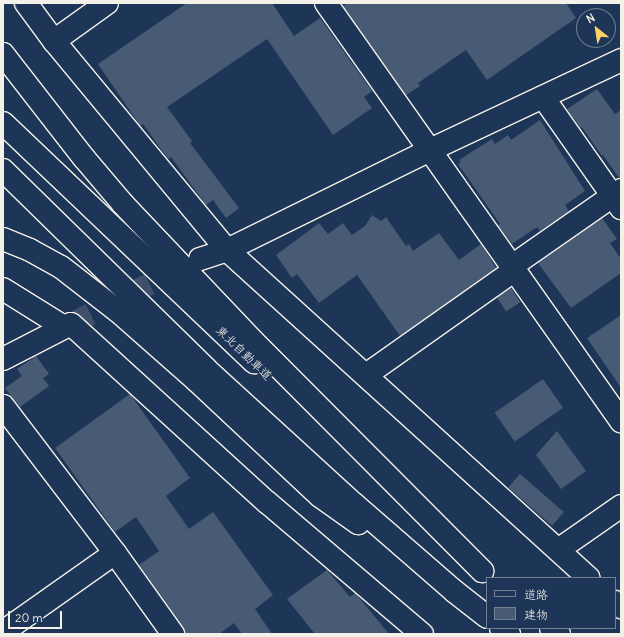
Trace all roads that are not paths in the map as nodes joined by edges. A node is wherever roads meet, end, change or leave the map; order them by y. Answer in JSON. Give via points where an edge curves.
{"nodes":[{"id":1,"x":26,"y":3,"type":"edge"},
{"id":2,"x":107,"y":3,"type":"edge"},
{"id":3,"x":326,"y":3,"type":"edge"},
{"id":4,"x":54,"y":41,"type":"junction"},
{"id":5,"x":3,"y":54,"type":"edge"},
{"id":6,"x":621,"y":60,"type":"edge"},
{"id":7,"x":543,"y":97,"type":"junction"},
{"id":8,"x":3,"y":123,"type":"edge"},
{"id":9,"x":430,"y":150,"type":"junction"},
{"id":10,"x":3,"y":170,"type":"edge"},
{"id":11,"x":618,"y":198,"type":"edge"},
{"id":12,"x":3,"y":239,"type":"edge"},
{"id":13,"x":227,"y":250,"type":"junction"},
{"id":14,"x":200,"y":259,"type":"tunnel mouth"},
{"id":15,"x":513,"y":268,"type":"junction"},
{"id":16,"x":3,"y":289,"type":"edge"},
{"id":17,"x":64,"y":327,"type":"junction"},
{"id":18,"x":3,"y":359,"type":"edge"},
{"id":19,"x":366,"y":375,"type":"junction"},
{"id":20,"x":3,"y":406,"type":"edge"},
{"id":21,"x":621,"y":421,"type":"edge"},
{"id":22,"x":621,"y":506,"type":"edge"},
{"id":23,"x":558,"y":550,"type":"junction"},
{"id":24,"x":115,"y":553,"type":"junction"},
{"id":25,"x":486,"y":575,"type":"edge"},
{"id":26,"x":588,"y":577,"type":"edge"},
{"id":27,"x":454,"y":590,"type":"junction"},
{"id":28,"x":486,"y":616,"type":"edge"},
{"id":29,"x":3,"y":632,"type":"edge"},
{"id":30,"x":173,"y":634,"type":"edge"},
{"id":31,"x":422,"y":634,"type":"edge"}],
"edges":[{"from":1,"to":4,"type":"main road"},
{"from":2,"to":4,"type":"main road"},
{"from":3,"to":9,"type":"main road"},
{"from":4,"to":13,"type":"main road"},
{"from":5,"to":25,"type":"main road","via":[[123,204],[253,341]]},
{"from":6,"to":7,"type":"main road"},
{"from":7,"to":9,"type":"main road"},
{"from":7,"to":11,"type":"main road"},
{"from":8,"to":25,"type":"main road","name":"東北自動車道","via":[[359,466]]},
{"from":9,"to":13,"type":"main road"},
{"from":9,"to":15,"type":"main road"},
{"from":10,"to":27,"type":"main road","via":[[206,369],[354,504]]},
{"from":11,"to":15,"type":"main road"},
{"from":12,"to":27,"type":"main road","via":[[30,250],[60,267],[119,312],[320,496]]},
{"from":13,"to":14,"type":"main road"},
{"from":13,"to":19,"type":"main road"},
{"from":15,"to":19,"type":"main road"},
{"from":15,"to":21,"type":"main road"},
{"from":16,"to":17,"type":"main road"},
{"from":17,"to":18,"type":"main road"},
{"from":17,"to":31,"type":"main road","via":[[71,324],[268,503]]},
{"from":19,"to":23,"type":"main road"},
{"from":20,"to":24,"type":"main road"},
{"from":22,"to":23,"type":"main road"},
{"from":23,"to":26,"type":"main road"},
{"from":24,"to":29,"type":"main road"},
{"from":24,"to":30,"type":"main road"},
{"from":27,"to":28,"type":"main road"}]}
